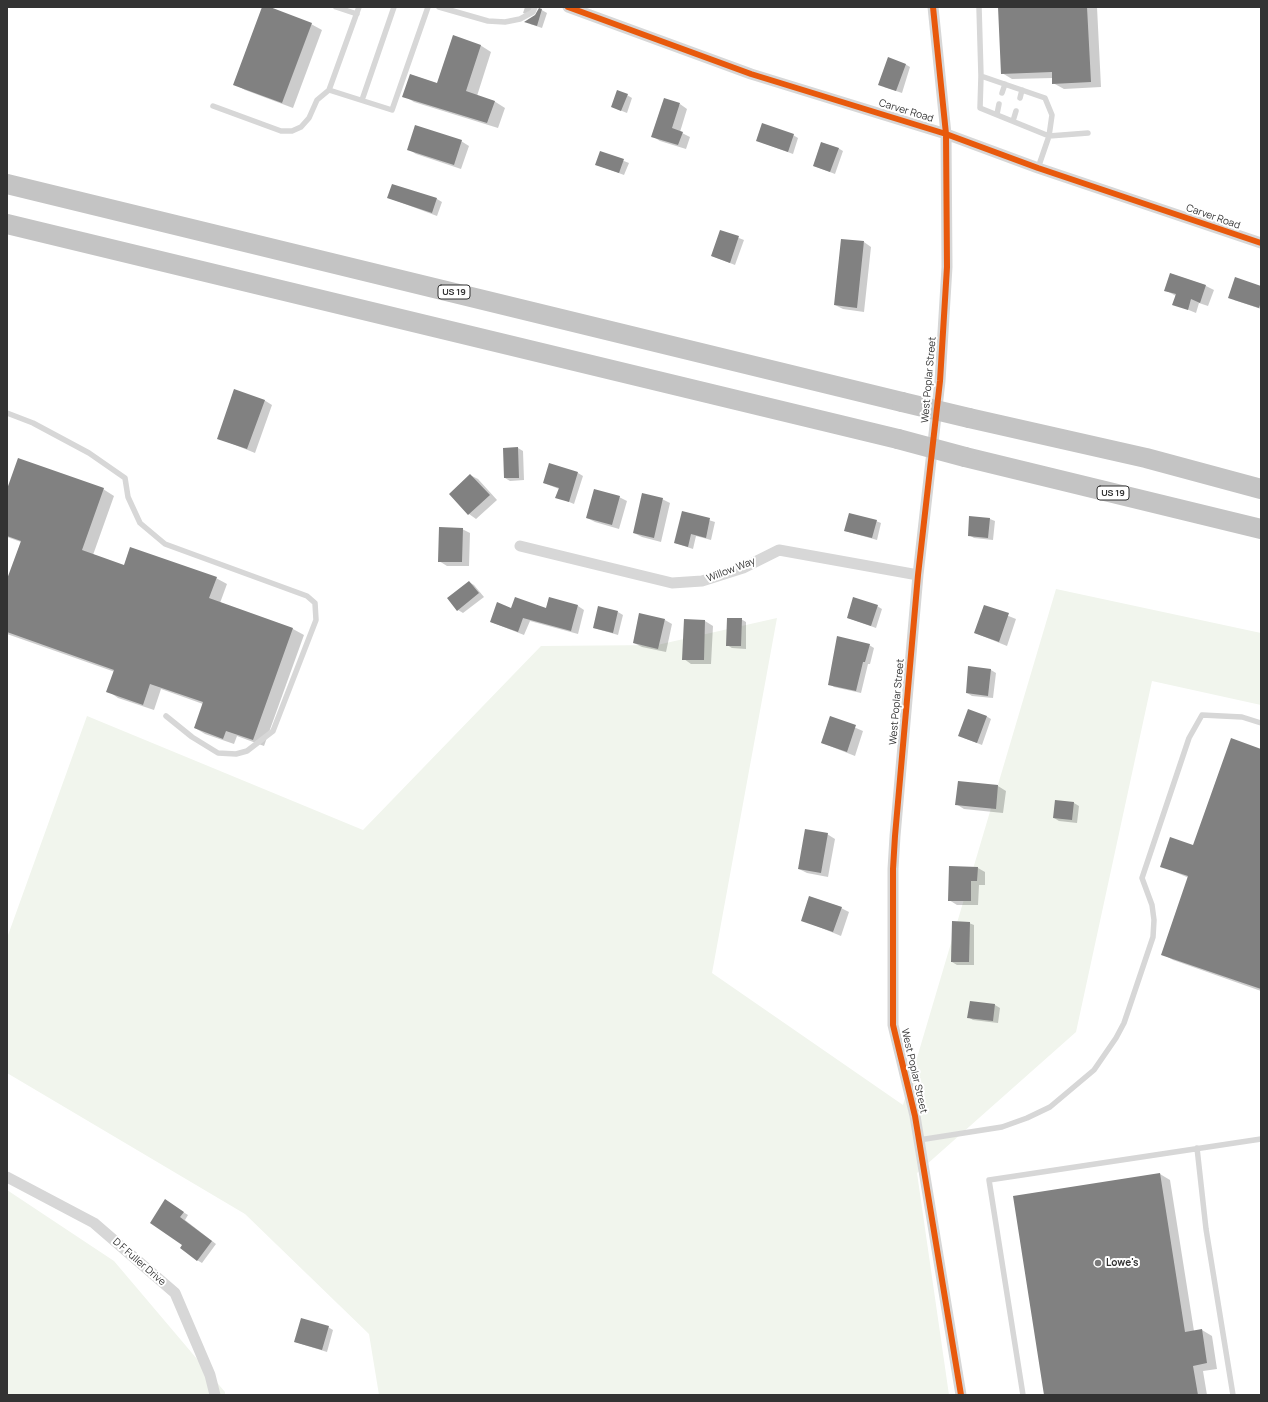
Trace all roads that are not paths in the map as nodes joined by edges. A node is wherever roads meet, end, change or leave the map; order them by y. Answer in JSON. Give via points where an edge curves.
{"nodes":[{"id":1,"x":336,"y":7,"type":"edge"},
{"id":2,"x":359,"y":7,"type":"edge"},
{"id":3,"x":394,"y":7,"type":"edge"},
{"id":4,"x":428,"y":7,"type":"edge"},
{"id":5,"x":439,"y":7,"type":"edge"},
{"id":6,"x":535,"y":7,"type":"edge"},
{"id":7,"x":568,"y":7,"type":"edge"},
{"id":8,"x":933,"y":7,"type":"edge"},
{"id":9,"x":979,"y":7,"type":"edge"},
{"id":10,"x":357,"y":14,"type":"junction"},
{"id":11,"x":981,"y":76,"type":"junction"},
{"id":12,"x":1005,"y":84,"type":"junction"},
{"id":13,"x":328,"y":90,"type":"junction"},
{"id":14,"x":1022,"y":90,"type":"junction"},
{"id":15,"x":1002,"y":92,"type":"dead end"},
{"id":16,"x":1020,"y":98,"type":"dead end"},
{"id":17,"x":362,"y":100,"type":"junction"},
{"id":18,"x":999,"y":104,"type":"dead end"},
{"id":19,"x":212,"y":106,"type":"dead end"},
{"id":20,"x":1016,"y":110,"type":"dead end"},
{"id":21,"x":996,"y":114,"type":"junction"},
{"id":22,"x":1013,"y":121,"type":"junction"},
{"id":23,"x":946,"y":134,"type":"junction"},
{"id":24,"x":1088,"y":134,"type":"dead end"},
{"id":25,"x":1049,"y":136,"type":"junction"},
{"id":26,"x":1038,"y":168,"type":"junction"},
{"id":27,"x":7,"y":184,"type":"edge"},
{"id":28,"x":7,"y":224,"type":"edge"},
{"id":29,"x":1261,"y":243,"type":"edge"},
{"id":30,"x":7,"y":413,"type":"edge"},
{"id":31,"x":1146,"y":458,"type":"junction"},
{"id":32,"x":1261,"y":474,"type":"edge"},
{"id":33,"x":1261,"y":489,"type":"edge"},
{"id":34,"x":1261,"y":529,"type":"edge"},
{"id":35,"x":520,"y":546,"type":"dead end"},
{"id":36,"x":918,"y":575,"type":"junction"},
{"id":37,"x":166,"y":716,"type":"dead end"},
{"id":38,"x":1261,"y":723,"type":"edge"},
{"id":39,"x":1261,"y":1139,"type":"edge"},
{"id":40,"x":919,"y":1140,"type":"junction"},
{"id":41,"x":1197,"y":1148,"type":"junction"},
{"id":42,"x":7,"y":1177,"type":"edge"},
{"id":43,"x":215,"y":1395,"type":"edge"},
{"id":44,"x":960,"y":1395,"type":"edge"},
{"id":45,"x":1023,"y":1395,"type":"edge"},
{"id":46,"x":1233,"y":1395,"type":"edge"}],
"edges":[{"from":1,"to":10,"type":"lane"},
{"from":2,"to":10,"type":"lane"},
{"from":3,"to":17,"type":"lane"},
{"from":4,"to":17,"type":"lane","via":[[392,110]]},
{"from":5,"to":6,"type":"lane","via":[[488,21],[505,22],[520,19],[533,12]]},
{"from":7,"to":23,"type":"street","name":"Carver Road","via":[[751,74]]},
{"from":8,"to":23,"type":"street","name":"West Poplar Street"},
{"from":9,"to":11,"type":"lane"},
{"from":10,"to":13,"type":"lane"},
{"from":11,"to":12,"type":"lane"},
{"from":11,"to":21,"type":"lane","via":[[980,108]]},
{"from":12,"to":14,"type":"lane"},
{"from":12,"to":15,"type":"lane"},
{"from":13,"to":17,"type":"lane"},
{"from":13,"to":19,"type":"lane","via":[[317,100],[309,118],[301,127],[292,131],[271,128]]},
{"from":14,"to":16,"type":"lane"},
{"from":14,"to":25,"type":"lane","via":[[1045,98],[1052,115]]},
{"from":18,"to":21,"type":"lane"},
{"from":20,"to":22,"type":"lane"},
{"from":21,"to":22,"type":"lane"},
{"from":22,"to":25,"type":"lane"},
{"from":23,"to":26,"type":"street","name":"Carver Road"},
{"from":23,"to":36,"type":"street","name":"West Poplar Street","via":[[947,266],[940,381]]},
{"from":24,"to":25,"type":"lane"},
{"from":25,"to":26,"type":"lane"},
{"from":26,"to":29,"type":"street","name":"Carver Road"},
{"from":27,"to":31,"type":"highway","number":"US 19","bridge":true,"via":[[902,402]]},
{"from":28,"to":34,"type":"highway","number":"US 19","bridge":true},
{"from":30,"to":37,"type":"lane","via":[[89,453],[125,478],[128,497],[140,523],[165,544],[307,596],[315,603],[316,620],[274,731],[248,751],[236,754],[218,753],[192,737]]},
{"from":31,"to":32,"type":"highway"},
{"from":31,"to":33,"type":"highway","number":"US 19"},
{"from":35,"to":36,"type":"street","name":"Willow Way","via":[[672,583],[702,581],[743,568],[779,550]]},
{"from":36,"to":40,"type":"street","name":"West Poplar Street","via":[[893,869],[893,1025]]},
{"from":38,"to":40,"type":"lane","via":[[1242,717],[1202,715],[1188,738],[1142,878],[1152,905],[1154,920],[1151,943],[1124,1023],[1094,1070],[1050,1107],[1027,1118],[1002,1127]]},
{"from":39,"to":41,"type":"lane"},
{"from":40,"to":44,"type":"street","name":"West Poplar Street"},
{"from":41,"to":45,"type":"lane","via":[[988,1180]]},
{"from":41,"to":46,"type":"lane","via":[[1206,1229]]},
{"from":42,"to":43,"type":"street","name":"D F Fuller Drive","via":[[94,1223],[175,1293],[210,1375]]}]}
